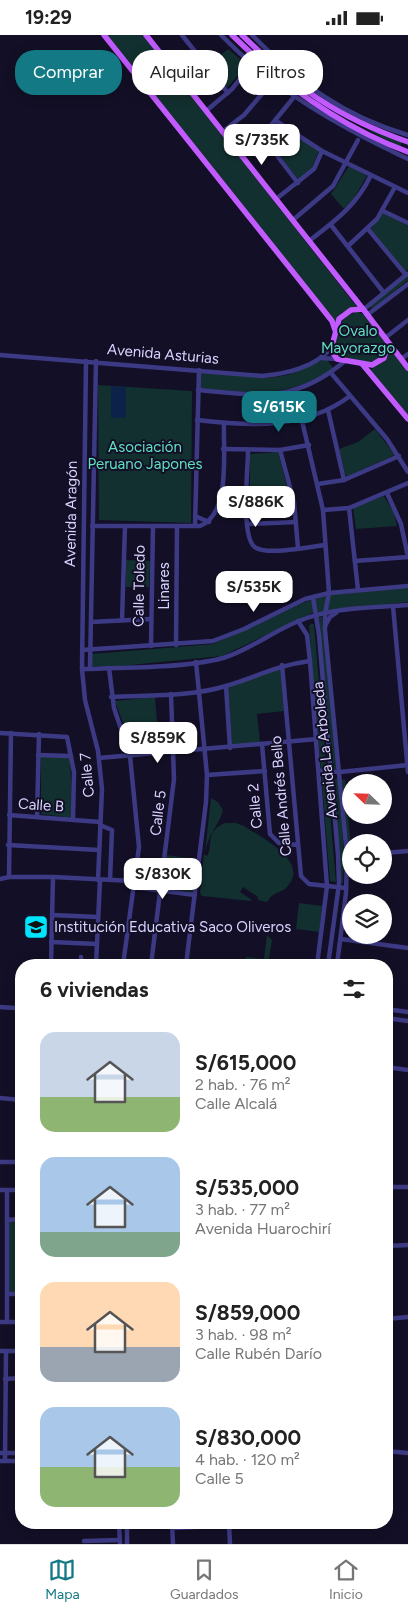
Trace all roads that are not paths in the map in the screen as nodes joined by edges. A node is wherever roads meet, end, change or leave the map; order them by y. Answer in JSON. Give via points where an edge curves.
{"nodes":[{"id":1,"x":104,"y":35,"type":"edge"},
{"id":2,"x":146,"y":35,"type":"edge"},
{"id":3,"x":182,"y":35,"type":"edge"},
{"id":4,"x":221,"y":35,"type":"edge"},
{"id":5,"x":232,"y":35,"type":"edge"},
{"id":6,"x":242,"y":35,"type":"edge"},
{"id":7,"x":252,"y":35,"type":"edge"},
{"id":8,"x":194,"y":50,"type":"edge"},
{"id":9,"x":238,"y":51,"type":"edge"},
{"id":10,"x":238,"y":81,"type":"edge"},
{"id":11,"x":228,"y":93,"type":"edge"},
{"id":12,"x":226,"y":95,"type":"edge"},
{"id":13,"x":261,"y":95,"type":"edge"},
{"id":14,"x":291,"y":95,"type":"edge"},
{"id":15,"x":294,"y":97,"type":"junction"},
{"id":16,"x":206,"y":111,"type":"junction"},
{"id":17,"x":276,"y":121,"type":"junction"},
{"id":18,"x":222,"y":132,"type":"junction"},
{"id":19,"x":261,"y":135,"type":"junction"},
{"id":20,"x":408,"y":139,"type":"edge"},
{"id":21,"x":358,"y":140,"type":"dead end"},
{"id":22,"x":322,"y":151,"type":"junction"},
{"id":23,"x":408,"y":152,"type":"edge"},
{"id":24,"x":239,"y":153,"type":"junction"},
{"id":25,"x":408,"y":159,"type":"edge"},
{"id":26,"x":347,"y":163,"type":"junction"},
{"id":27,"x":371,"y":175,"type":"junction"},
{"id":28,"x":298,"y":183,"type":"junction"},
{"id":29,"x":395,"y":187,"type":"junction"},
{"id":30,"x":408,"y":193,"type":"edge"},
{"id":31,"x":276,"y":199,"type":"junction"},
{"id":32,"x":382,"y":211,"type":"junction"},
{"id":33,"x":293,"y":220,"type":"junction"},
{"id":34,"x":408,"y":223,"type":"edge"},
{"id":35,"x":331,"y":225,"type":"junction"},
{"id":36,"x":368,"y":229,"type":"junction"},
{"id":37,"x":309,"y":241,"type":"junction"},
{"id":38,"x":348,"y":246,"type":"junction"},
{"id":39,"x":407,"y":274,"type":"edge"},
{"id":40,"x":408,"y":284,"type":"edge"},
{"id":41,"x":384,"y":293,"type":"junction"},
{"id":42,"x":364,"y":311,"type":"junction"},
{"id":43,"x":408,"y":320,"type":"edge"},
{"id":44,"x":335,"y":330,"type":"junction"},
{"id":45,"x":387,"y":340,"type":"junction"},
{"id":46,"x":332,"y":345,"type":"junction"},
{"id":47,"x":408,"y":354,"type":"edge"},
{"id":48,"x":0,"y":355,"type":"edge"},
{"id":49,"x":320,"y":358,"type":"junction"},
{"id":50,"x":337,"y":359,"type":"junction"},
{"id":51,"x":401,"y":359,"type":"junction"},
{"id":52,"x":86,"y":361,"type":"junction"},
{"id":53,"x":96,"y":361,"type":"junction"},
{"id":54,"x":345,"y":361,"type":"junction"},
{"id":55,"x":362,"y":363,"type":"junction"},
{"id":56,"x":408,"y":368,"type":"edge"},
{"id":57,"x":199,"y":370,"type":"junction"},
{"id":58,"x":331,"y":373,"type":"junction"},
{"id":59,"x":198,"y":390,"type":"junction"},
{"id":60,"x":295,"y":391,"type":"junction"},
{"id":61,"x":350,"y":396,"type":"junction"},
{"id":62,"x":328,"y":410,"type":"junction"},
{"id":63,"x":303,"y":419,"type":"junction"},
{"id":64,"x":408,"y":419,"type":"edge"},
{"id":65,"x":197,"y":420,"type":"junction"},
{"id":66,"x":224,"y":423,"type":"junction"},
{"id":67,"x":310,"y":445,"type":"junction"},
{"id":68,"x":223,"y":449,"type":"junction"},
{"id":69,"x":280,"y":450,"type":"junction"},
{"id":70,"x":248,"y":451,"type":"junction"},
{"id":71,"x":399,"y":456,"type":"junction"},
{"id":72,"x":408,"y":472,"type":"edge"},
{"id":73,"x":344,"y":480,"type":"junction"},
{"id":74,"x":408,"y":483,"type":"edge"},
{"id":75,"x":318,"y":484,"type":"junction"},
{"id":76,"x":387,"y":493,"type":"junction"},
{"id":77,"x":349,"y":508,"type":"junction"},
{"id":78,"x":323,"y":510,"type":"junction"},
{"id":79,"x":195,"y":516,"type":"junction"},
{"id":80,"x":209,"y":522,"type":"junction"},
{"id":81,"x":296,"y":522,"type":"junction"},
{"id":82,"x":246,"y":524,"type":"junction"},
{"id":83,"x":92,"y":526,"type":"junction"},
{"id":84,"x":125,"y":526,"type":"junction"},
{"id":85,"x":153,"y":526,"type":"junction"},
{"id":86,"x":177,"y":526,"type":"junction"},
{"id":87,"x":195,"y":527,"type":"junction"},
{"id":88,"x":326,"y":545,"type":"junction"},
{"id":89,"x":298,"y":548,"type":"junction"},
{"id":90,"x":408,"y":557,"type":"edge"},
{"id":91,"x":355,"y":561,"type":"junction"},
{"id":92,"x":408,"y":585,"type":"edge"},
{"id":93,"x":358,"y":591,"type":"junction"},
{"id":94,"x":329,"y":593,"type":"junction"},
{"id":95,"x":313,"y":597,"type":"junction"},
{"id":96,"x":408,"y":605,"type":"edge"},
{"id":97,"x":393,"y":606,"type":"junction"},
{"id":98,"x":338,"y":612,"type":"junction"},
{"id":99,"x":325,"y":614,"type":"junction"},
{"id":100,"x":316,"y":615,"type":"junction"},
{"id":101,"x":151,"y":619,"type":"junction"},
{"id":102,"x":122,"y":620,"type":"junction"},
{"id":103,"x":298,"y":621,"type":"junction"},
{"id":104,"x":90,"y":622,"type":"junction"},
{"id":105,"x":325,"y":630,"type":"junction"},
{"id":106,"x":176,"y":645,"type":"junction"},
{"id":107,"x":151,"y":646,"type":"junction"},
{"id":108,"x":82,"y":650,"type":"junction"},
{"id":109,"x":90,"y":650,"type":"junction"},
{"id":110,"x":310,"y":661,"type":"junction"},
{"id":111,"x":196,"y":663,"type":"junction"},
{"id":112,"x":282,"y":665,"type":"junction"},
{"id":113,"x":109,"y":668,"type":"junction"},
{"id":114,"x":82,"y":669,"type":"junction"},
{"id":115,"x":90,"y":669,"type":"junction"},
{"id":116,"x":226,"y":686,"type":"junction"},
{"id":117,"x":199,"y":692,"type":"junction"},
{"id":118,"x":171,"y":694,"type":"junction"},
{"id":119,"x":111,"y":697,"type":"junction"},
{"id":120,"x":0,"y":733,"type":"edge"},
{"id":121,"x":11,"y":733,"type":"junction"},
{"id":122,"x":39,"y":734,"type":"junction"},
{"id":123,"x":317,"y":739,"type":"junction"},
{"id":124,"x":289,"y":741,"type":"junction"},
{"id":125,"x":262,"y":744,"type":"junction"},
{"id":126,"x":230,"y":748,"type":"junction"},
{"id":127,"x":204,"y":750,"type":"junction"},
{"id":128,"x":174,"y":753,"type":"junction"},
{"id":129,"x":38,"y":755,"type":"junction"},
{"id":130,"x":71,"y":756,"type":"junction"},
{"id":131,"x":130,"y":756,"type":"junction"},
{"id":132,"x":99,"y":758,"type":"junction"},
{"id":133,"x":408,"y":765,"type":"edge"},
{"id":134,"x":265,"y":771,"type":"junction"},
{"id":135,"x":320,"y":771,"type":"junction"},
{"id":136,"x":331,"y":772,"type":"junction"},
{"id":137,"x":340,"y":772,"type":"junction"},
{"id":138,"x":408,"y":772,"type":"edge"},
{"id":139,"x":206,"y":775,"type":"junction"},
{"id":140,"x":9,"y":815,"type":"junction"},
{"id":141,"x":37,"y":817,"type":"junction"},
{"id":142,"x":73,"y":820,"type":"junction"},
{"id":143,"x":100,"y":824,"type":"junction"},
{"id":144,"x":347,"y":834,"type":"edge"},
{"id":145,"x":8,"y":845,"type":"junction"},
{"id":146,"x":298,"y":845,"type":"junction"},
{"id":147,"x":99,"y":851,"type":"junction"},
{"id":148,"x":408,"y":851,"type":"edge"},
{"id":149,"x":392,"y":852,"type":"edge"},
{"id":150,"x":9,"y":877,"type":"junction"},
{"id":151,"x":52,"y":877,"type":"junction"},
{"id":152,"x":0,"y":879,"type":"edge"},
{"id":153,"x":99,"y":880,"type":"junction"},
{"id":154,"x":110,"y":880,"type":"junction"},
{"id":155,"x":133,"y":884,"type":"junction"},
{"id":156,"x":346,"y":884,"type":"edge"},
{"id":157,"x":327,"y":886,"type":"junction"},
{"id":158,"x":338,"y":887,"type":"junction"},
{"id":159,"x":346,"y":887,"type":"junction"},
{"id":160,"x":161,"y":890,"type":"junction"},
{"id":161,"x":195,"y":895,"type":"junction"},
{"id":162,"x":52,"y":915,"type":"junction"},
{"id":163,"x":98,"y":917,"type":"junction"},
{"id":164,"x":341,"y":939,"type":"junction"},
{"id":165,"x":51,"y":942,"type":"junction"},
{"id":166,"x":97,"y":944,"type":"junction"},
{"id":167,"x":408,"y":948,"type":"edge"},
{"id":168,"x":51,"y":959,"type":"edge"},
{"id":169,"x":96,"y":959,"type":"edge"},
{"id":170,"x":123,"y":959,"type":"edge"},
{"id":171,"x":152,"y":959,"type":"edge"},
{"id":172,"x":187,"y":959,"type":"edge"},
{"id":173,"x":318,"y":959,"type":"edge"},
{"id":174,"x":329,"y":959,"type":"edge"},
{"id":175,"x":338,"y":959,"type":"edge"},
{"id":176,"x":0,"y":1007,"type":"edge"},
{"id":177,"x":14,"y":1008,"type":"dead end"},
{"id":178,"x":393,"y":1010,"type":"edge"},
{"id":179,"x":408,"y":1012,"type":"edge"},
{"id":180,"x":393,"y":1019,"type":"edge"},
{"id":181,"x":408,"y":1021,"type":"edge"},
{"id":182,"x":393,"y":1068,"type":"edge"},
{"id":183,"x":408,"y":1070,"type":"edge"},
{"id":184,"x":0,"y":1098,"type":"edge"},
{"id":185,"x":15,"y":1099,"type":"edge"},
{"id":186,"x":15,"y":1161,"type":"edge"},
{"id":187,"x":0,"y":1162,"type":"edge"},
{"id":188,"x":393,"y":1187,"type":"edge"},
{"id":189,"x":408,"y":1187,"type":"edge"},
{"id":190,"x":0,"y":1190,"type":"edge"},
{"id":191,"x":7,"y":1190,"type":"junction"},
{"id":192,"x":15,"y":1190,"type":"edge"},
{"id":193,"x":15,"y":1219,"type":"edge"},
{"id":194,"x":7,"y":1220,"type":"junction"},
{"id":195,"x":408,"y":1245,"type":"edge"},
{"id":196,"x":393,"y":1246,"type":"edge"},
{"id":197,"x":8,"y":1294,"type":"junction"},
{"id":198,"x":15,"y":1294,"type":"edge"},
{"id":199,"x":408,"y":1317,"type":"edge"},
{"id":200,"x":393,"y":1318,"type":"edge"},
{"id":201,"x":0,"y":1322,"type":"edge"},
{"id":202,"x":7,"y":1322,"type":"junction"},
{"id":203,"x":15,"y":1322,"type":"edge"},
{"id":204,"x":3,"y":1351,"type":"edge"},
{"id":205,"x":5,"y":1379,"type":"junction"},
{"id":206,"x":15,"y":1379,"type":"edge"},
{"id":207,"x":393,"y":1452,"type":"edge"},
{"id":208,"x":3,"y":1453,"type":"edge"},
{"id":209,"x":408,"y":1453,"type":"edge"},
{"id":210,"x":3,"y":1461,"type":"edge"},
{"id":211,"x":119,"y":1529,"type":"edge"},
{"id":212,"x":127,"y":1529,"type":"edge"},
{"id":213,"x":173,"y":1529,"type":"edge"},
{"id":214,"x":229,"y":1529,"type":"edge"},
{"id":215,"x":84,"y":1541,"type":"dead end"},
{"id":216,"x":119,"y":1542,"type":"edge"},
{"id":217,"x":127,"y":1544,"type":"edge"},
{"id":218,"x":173,"y":1544,"type":"edge"},
{"id":219,"x":230,"y":1544,"type":"edge"}],
"edges":[{"from":1,"to":44,"type":"main road","via":[[309,291]]},
{"from":2,"to":16,"type":"main road"},
{"from":3,"to":8,"type":"street"},
{"from":4,"to":9,"type":"street"},
{"from":5,"to":23,"type":"main road","via":[[280,79],[323,109]]},
{"from":6,"to":20,"type":"main road","via":[[282,73],[326,105],[357,123]]},
{"from":7,"to":20,"type":"street","via":[[301,80],[352,115]]},
{"from":10,"to":11,"type":"street"},
{"from":12,"to":16,"type":"street"},
{"from":13,"to":18,"type":"street","via":[[244,115]]},
{"from":14,"to":15,"type":"street"},
{"from":15,"to":17,"type":"street"},
{"from":15,"to":25,"type":"street","via":[[334,122]]},
{"from":16,"to":18,"type":"main road"},
{"from":17,"to":19,"type":"street"},
{"from":17,"to":22,"type":"street"},
{"from":18,"to":24,"type":"main road"},
{"from":19,"to":24,"type":"street"},
{"from":19,"to":28,"type":"street"},
{"from":21,"to":26,"type":"street"},
{"from":22,"to":26,"type":"street"},
{"from":22,"to":28,"type":"street","via":[[315,169]]},
{"from":24,"to":31,"type":"main road"},
{"from":26,"to":27,"type":"street"},
{"from":26,"to":33,"type":"street","via":[[328,192]]},
{"from":27,"to":29,"type":"street"},
{"from":27,"to":35,"type":"street","via":[[360,197]]},
{"from":28,"to":31,"type":"street"},
{"from":29,"to":30,"type":"street"},
{"from":29,"to":32,"type":"street"},
{"from":31,"to":33,"type":"main road"},
{"from":32,"to":34,"type":"street"},
{"from":32,"to":36,"type":"street"},
{"from":33,"to":37,"type":"main road"},
{"from":35,"to":37,"type":"street"},
{"from":35,"to":38,"type":"street"},
{"from":36,"to":38,"type":"street"},
{"from":36,"to":39,"type":"street"},
{"from":37,"to":42,"type":"main road"},
{"from":38,"to":41,"type":"street"},
{"from":39,"to":41,"type":"street"},
{"from":40,"to":42,"type":"street"},
{"from":41,"to":42,"type":"street"},
{"from":42,"to":44,"type":"main road","via":[[351,310],[342,315]]},
{"from":42,"to":45,"type":"main road"},
{"from":43,"to":45,"type":"street"},
{"from":44,"to":46,"type":"main road"},
{"from":45,"to":51,"type":"main road"},
{"from":45,"to":55,"type":"main road","via":[[386,353],[380,361],[372,365]]},
{"from":46,"to":49,"type":"street","name":"Avenida Asturias"},
{"from":46,"to":50,"type":"main road","via":[[332,354]]},
{"from":47,"to":51,"type":"street"},
{"from":48,"to":52,"type":"street","name":"Avenida Asturias"},
{"from":49,"to":50,"type":"street","name":"Avenida Asturias"},
{"from":49,"to":57,"type":"street","name":"Avenida Asturias","via":[[279,375]]},
{"from":50,"to":54,"type":"main road"},
{"from":51,"to":56,"type":"main road"},
{"from":52,"to":53,"type":"street","name":"Avenida Asturias"},
{"from":52,"to":108,"type":"street","name":"Avenida Aragón"},
{"from":53,"to":57,"type":"street","name":"Avenida Asturias"},
{"from":53,"to":83,"type":"street","name":"Avenida Aragón"},
{"from":54,"to":55,"type":"main road"},
{"from":54,"to":58,"type":"street"},
{"from":55,"to":64,"type":"main road"},
{"from":57,"to":59,"type":"street"},
{"from":58,"to":60,"type":"street"},
{"from":58,"to":61,"type":"street"},
{"from":59,"to":60,"type":"street","via":[[263,395]]},
{"from":59,"to":65,"type":"street"},
{"from":60,"to":63,"type":"street","name":"Avenida La Arboleda"},
{"from":61,"to":62,"type":"street"},
{"from":61,"to":71,"type":"street"},
{"from":62,"to":63,"type":"street"},
{"from":62,"to":73,"type":"street"},
{"from":63,"to":66,"type":"street","via":[[271,424]]},
{"from":63,"to":67,"type":"street","name":"Avenida La Arboleda"},
{"from":65,"to":66,"type":"street"},
{"from":65,"to":79,"type":"street"},
{"from":66,"to":68,"type":"street"},
{"from":67,"to":69,"type":"street"},
{"from":67,"to":75,"type":"street","name":"Avenida La Arboleda"},
{"from":68,"to":70,"type":"street"},
{"from":68,"to":80,"type":"street","via":[[221,499]]},
{"from":69,"to":70,"type":"street"},
{"from":69,"to":81,"type":"street"},
{"from":70,"to":82,"type":"street"},
{"from":71,"to":72,"type":"street"},
{"from":71,"to":73,"type":"street"},
{"from":73,"to":75,"type":"street"},
{"from":74,"to":76,"type":"street"},
{"from":75,"to":78,"type":"street","name":"Avenida La Arboleda"},
{"from":76,"to":77,"type":"street"},
{"from":76,"to":90,"type":"street","via":[[401,524]]},
{"from":77,"to":78,"type":"street"},
{"from":77,"to":91,"type":"street"},
{"from":78,"to":88,"type":"street","name":"Avenida La Arboleda"},
{"from":79,"to":80,"type":"street"},
{"from":79,"to":87,"type":"street"},
{"from":80,"to":87,"type":"street"},
{"from":81,"to":82,"type":"street"},
{"from":81,"to":89,"type":"street"},
{"from":82,"to":89,"type":"street","via":[[250,544],[256,548],[270,551]]},
{"from":83,"to":84,"type":"street"},
{"from":83,"to":104,"type":"street","name":"Avenida Aragón"},
{"from":84,"to":85,"type":"street"},
{"from":84,"to":102,"type":"street"},
{"from":85,"to":86,"type":"street"},
{"from":85,"to":101,"type":"street","name":"Calle Toledo"},
{"from":86,"to":87,"type":"street"},
{"from":86,"to":106,"type":"street","name":"Linares"},
{"from":88,"to":89,"type":"street"},
{"from":88,"to":94,"type":"street","name":"Avenida La Arboleda"},
{"from":90,"to":91,"type":"street"},
{"from":91,"to":93,"type":"street"},
{"from":92,"to":93,"type":"street"},
{"from":93,"to":94,"type":"street"},
{"from":94,"to":95,"type":"street"},
{"from":94,"to":99,"type":"street","name":"Avenida La Arboleda"},
{"from":95,"to":100,"type":"street","name":"Avenida La Arboleda"},
{"from":95,"to":106,"type":"street","via":[[216,641]]},
{"from":96,"to":97,"type":"street"},
{"from":97,"to":98,"type":"street"},
{"from":97,"to":133,"type":"street"},
{"from":98,"to":99,"type":"street"},
{"from":98,"to":105,"type":"street","via":[[330,617]]},
{"from":99,"to":100,"type":"street"},
{"from":99,"to":105,"type":"street","name":"Avenida La Arboleda"},
{"from":100,"to":103,"type":"street"},
{"from":100,"to":136,"type":"street","name":"Avenida La Arboleda"},
{"from":101,"to":102,"type":"street"},
{"from":101,"to":107,"type":"street","name":"Calle Toledo"},
{"from":102,"to":104,"type":"street"},
{"from":103,"to":110,"type":"street","name":"Avenida La Arboleda","via":[[307,635]]},
{"from":103,"to":111,"type":"street","via":[[232,654]]},
{"from":104,"to":109,"type":"street","name":"Avenida Aragón"},
{"from":105,"to":137,"type":"street","name":"Avenida La Arboleda"},
{"from":106,"to":107,"type":"street"},
{"from":107,"to":109,"type":"street"},
{"from":108,"to":109,"type":"street"},
{"from":108,"to":114,"type":"street","name":"Avenida Aragón"},
{"from":109,"to":115,"type":"street","name":"Avenida Aragón"},
{"from":110,"to":112,"type":"street"},
{"from":110,"to":123,"type":"street","name":"Avenida La Arboleda"},
{"from":111,"to":113,"type":"street"},
{"from":111,"to":117,"type":"street"},
{"from":112,"to":116,"type":"street"},
{"from":112,"to":124,"type":"street","name":"Calle Andrés Bello"},
{"from":113,"to":115,"type":"street"},
{"from":113,"to":119,"type":"street"},
{"from":114,"to":115,"type":"street"},
{"from":114,"to":132,"type":"street","name":"Calle 7","via":[[85,700]]},
{"from":116,"to":117,"type":"street"},
{"from":116,"to":126,"type":"street"},
{"from":117,"to":118,"type":"street"},
{"from":117,"to":127,"type":"street"},
{"from":118,"to":119,"type":"street"},
{"from":118,"to":128,"type":"street","name":"Calle 5"},
{"from":119,"to":131,"type":"street"},
{"from":120,"to":121,"type":"street"},
{"from":121,"to":122,"type":"street"},
{"from":121,"to":140,"type":"street"},
{"from":122,"to":129,"type":"street"},
{"from":122,"to":130,"type":"street","via":[[66,737]]},
{"from":123,"to":124,"type":"street"},
{"from":123,"to":135,"type":"street","name":"Avenida La Arboleda"},
{"from":124,"to":125,"type":"street"},
{"from":124,"to":146,"type":"street","name":"Calle Andrés Bello"},
{"from":125,"to":126,"type":"street"},
{"from":125,"to":134,"type":"street","name":"Calle 2"},
{"from":126,"to":127,"type":"street"},
{"from":127,"to":128,"type":"street"},
{"from":127,"to":139,"type":"street"},
{"from":128,"to":131,"type":"street"},
{"from":128,"to":160,"type":"street","name":"Calle 5"},
{"from":129,"to":130,"type":"street"},
{"from":129,"to":141,"type":"street"},
{"from":130,"to":142,"type":"street","via":[[75,788]]},
{"from":131,"to":132,"type":"street"},
{"from":131,"to":155,"type":"street","via":[[139,847]]},
{"from":132,"to":143,"type":"street","name":"Calle 7","via":[[102,789]]},
{"from":133,"to":137,"type":"street"},
{"from":133,"to":138,"type":"street"},
{"from":134,"to":139,"type":"street"},
{"from":134,"to":146,"type":"street","name":"Calle 2","via":[[270,834],[279,843]]},
{"from":135,"to":136,"type":"street"},
{"from":135,"to":157,"type":"street","name":"Avenida La Arboleda"},
{"from":136,"to":137,"type":"street"},
{"from":136,"to":158,"type":"street","name":"Avenida La Arboleda"},
{"from":137,"to":144,"type":"street","name":"Avenida La Arboleda"},
{"from":139,"to":161,"type":"street"},
{"from":140,"to":141,"type":"street","name":"Calle B"},
{"from":140,"to":145,"type":"street"},
{"from":141,"to":142,"type":"street","name":"Calle B"},
{"from":142,"to":143,"type":"street","name":"Calle B"},
{"from":143,"to":147,"type":"street","name":"Calle 7"},
{"from":143,"to":154,"type":"street","via":[[112,830]]},
{"from":145,"to":147,"type":"street"},
{"from":145,"to":150,"type":"street"},
{"from":146,"to":157,"type":"street","name":"Calle Andrés Bello","via":[[303,880],[308,884]]},
{"from":147,"to":153,"type":"street","name":"Calle 7"},
{"from":148,"to":149,"type":"street"},
{"from":150,"to":151,"type":"street"},
{"from":150,"to":152,"type":"street"},
{"from":151,"to":153,"type":"street"},
{"from":151,"to":162,"type":"street"},
{"from":153,"to":154,"type":"street"},
{"from":153,"to":163,"type":"street","name":"Calle 7"},
{"from":154,"to":155,"type":"street"},
{"from":155,"to":160,"type":"street"},
{"from":155,"to":170,"type":"street"},
{"from":156,"to":159,"type":"street","name":"Avenida La Arboleda"},
{"from":157,"to":158,"type":"street","name":"Calle Andrés Bello"},
{"from":157,"to":173,"type":"street","name":"Avenida La Arboleda"},
{"from":158,"to":159,"type":"street","name":"Calle Andrés Bello"},
{"from":158,"to":174,"type":"street","name":"Avenida La Arboleda"},
{"from":159,"to":164,"type":"street","name":"Avenida La Arboleda"},
{"from":160,"to":161,"type":"street"},
{"from":160,"to":171,"type":"street","name":"Calle 5"},
{"from":161,"to":172,"type":"street"},
{"from":162,"to":163,"type":"street"},
{"from":162,"to":165,"type":"street"},
{"from":163,"to":166,"type":"street","name":"Calle 7"},
{"from":164,"to":167,"type":"street"},
{"from":164,"to":175,"type":"street","name":"Avenida La Arboleda"},
{"from":165,"to":166,"type":"street"},
{"from":165,"to":168,"type":"street"},
{"from":166,"to":169,"type":"street","name":"Calle 7"},
{"from":176,"to":177,"type":"street"},
{"from":178,"to":179,"type":"street"},
{"from":180,"to":181,"type":"street"},
{"from":182,"to":183,"type":"street"},
{"from":184,"to":185,"type":"street"},
{"from":186,"to":187,"type":"street"},
{"from":188,"to":189,"type":"street"},
{"from":190,"to":191,"type":"street"},
{"from":191,"to":192,"type":"street"},
{"from":191,"to":194,"type":"street"},
{"from":193,"to":194,"type":"street"},
{"from":194,"to":197,"type":"street"},
{"from":195,"to":196,"type":"street"},
{"from":197,"to":198,"type":"street"},
{"from":197,"to":202,"type":"street"},
{"from":199,"to":200,"type":"street"},
{"from":201,"to":202,"type":"street"},
{"from":202,"to":203,"type":"street"},
{"from":204,"to":205,"type":"street"},
{"from":205,"to":206,"type":"street"},
{"from":205,"to":208,"type":"street"},
{"from":207,"to":209,"type":"street"},
{"from":208,"to":210,"type":"street"},
{"from":211,"to":216,"type":"street"},
{"from":212,"to":217,"type":"street"},
{"from":213,"to":218,"type":"street"},
{"from":214,"to":219,"type":"street"},
{"from":215,"to":216,"type":"street"}]}
